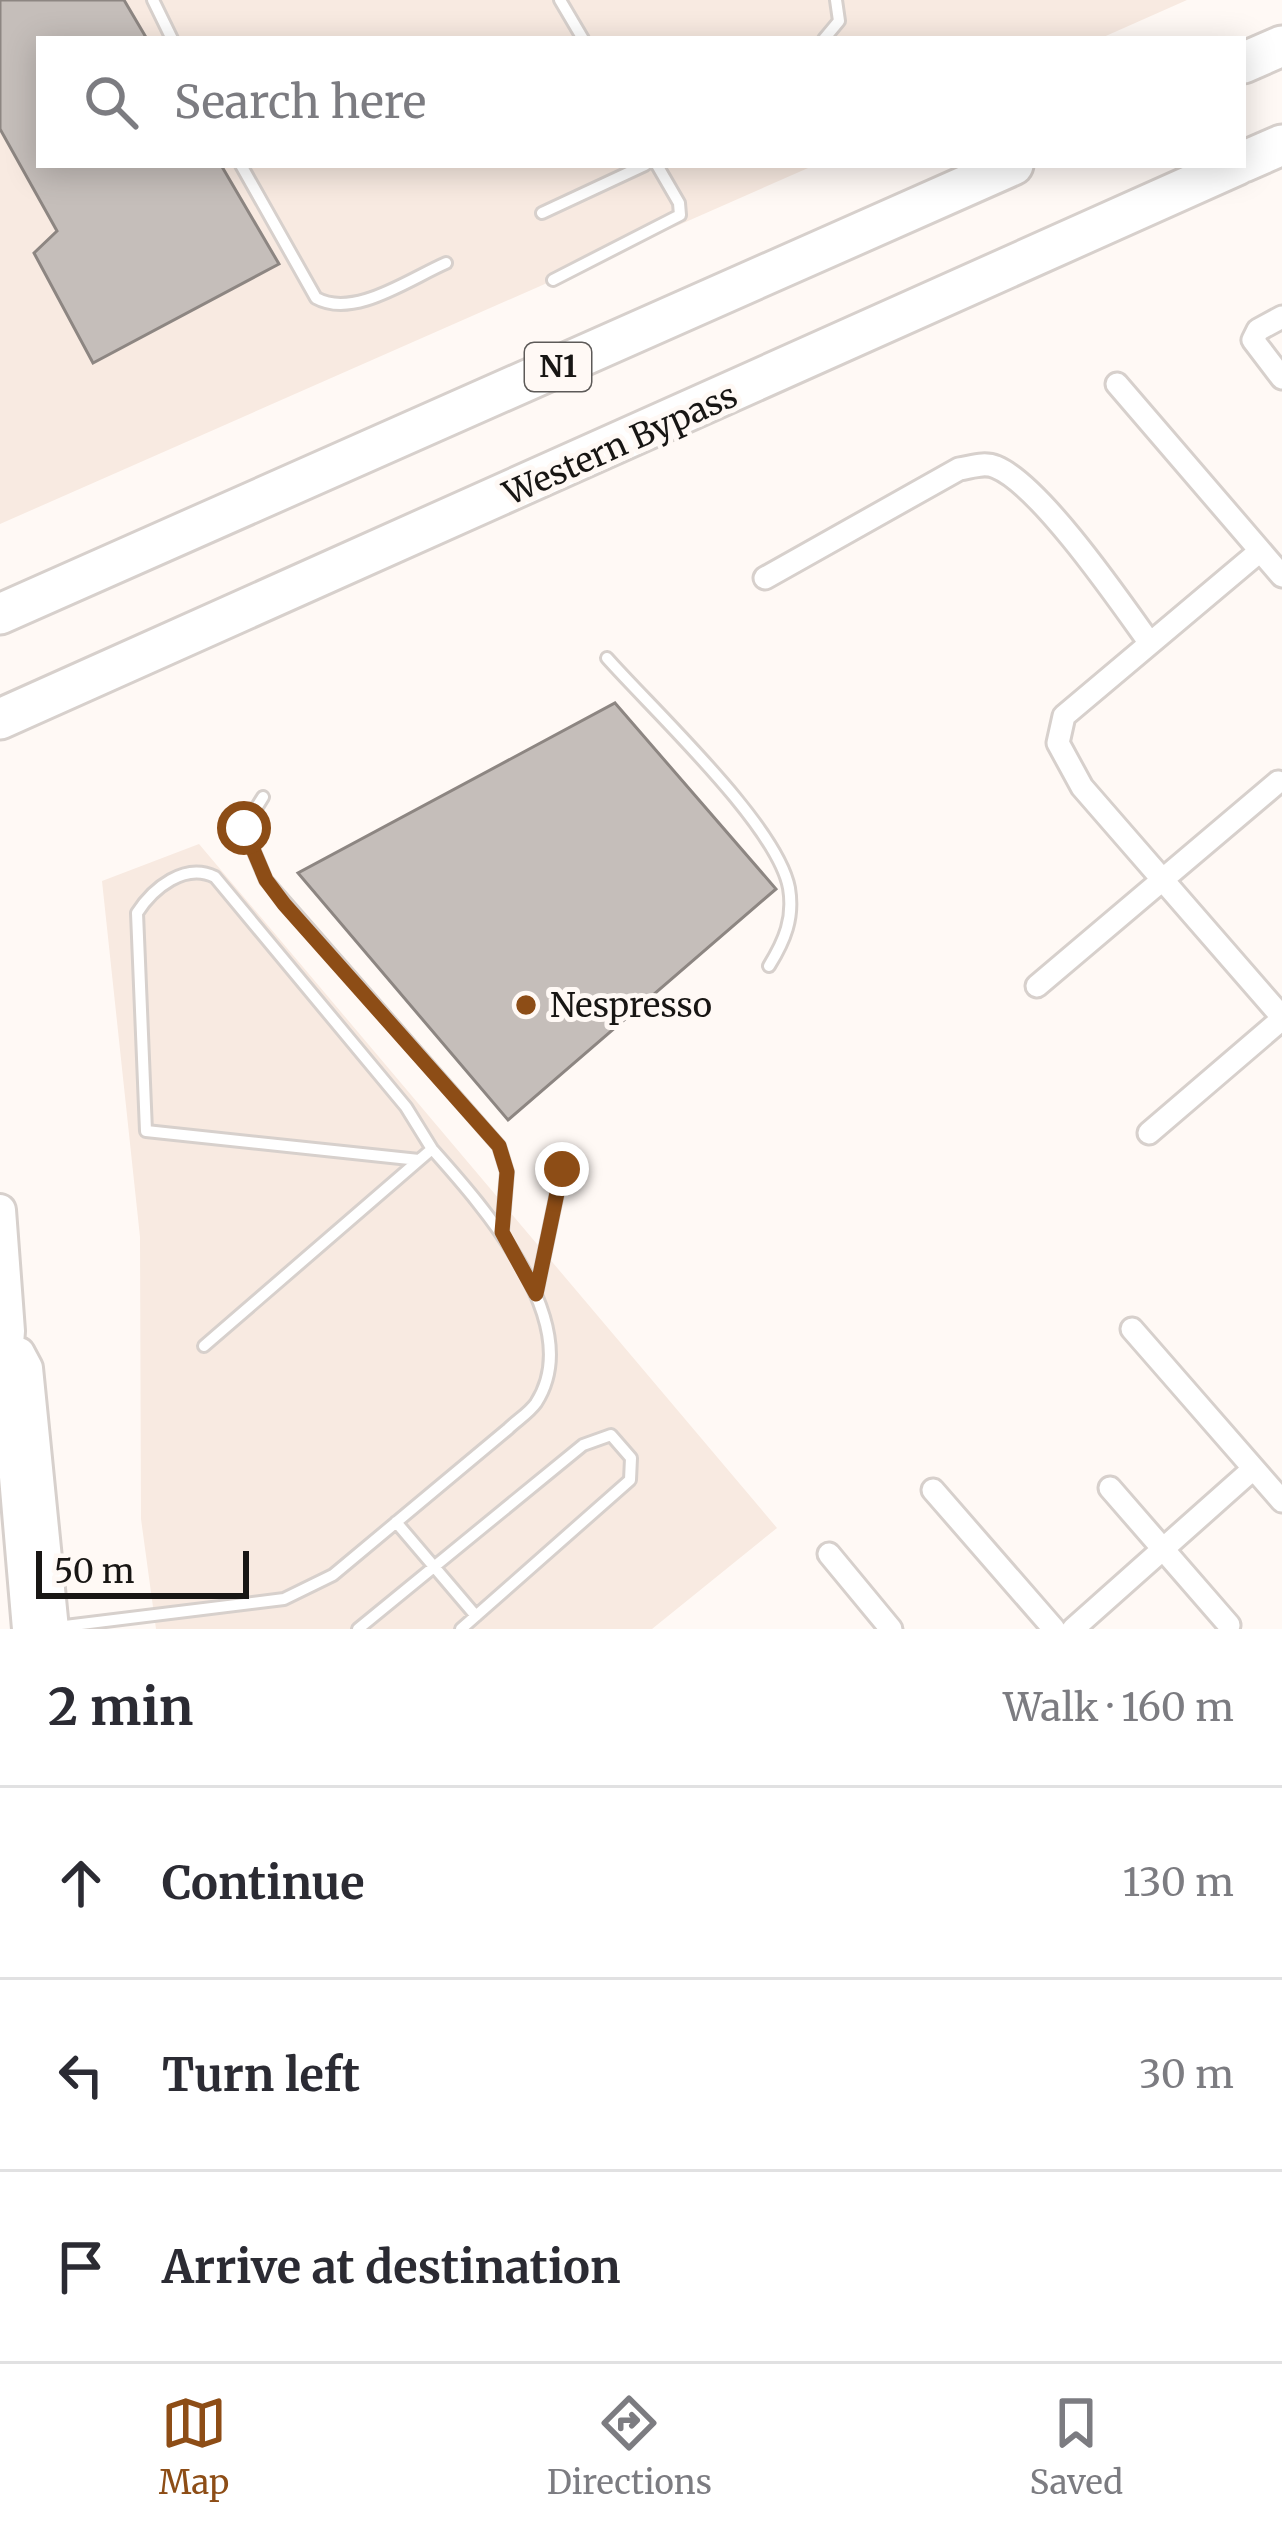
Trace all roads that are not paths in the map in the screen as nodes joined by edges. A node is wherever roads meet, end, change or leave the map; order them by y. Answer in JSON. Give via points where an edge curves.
{"nodes":[{"id":1,"x":153,"y":0,"type":"edge"},
{"id":2,"x":560,"y":0,"type":"edge"},
{"id":3,"x":836,"y":0,"type":"edge"},
{"id":4,"x":171,"y":36,"type":"edge"},
{"id":5,"x":581,"y":36,"type":"edge"},
{"id":6,"x":826,"y":36,"type":"edge"},
{"id":7,"x":1282,"y":46,"type":"edge"},
{"id":8,"x":1246,"y":62,"type":"edge"},
{"id":9,"x":1282,"y":145,"type":"edge"},
{"id":10,"x":1246,"y":161,"type":"edge"},
{"id":11,"x":244,"y":168,"type":"edge"},
{"id":12,"x":639,"y":168,"type":"edge"},
{"id":13,"x":659,"y":168,"type":"edge"},
{"id":14,"x":1006,"y":168,"type":"edge"},
{"id":15,"x":1231,"y":168,"type":"edge"},
{"id":16,"x":542,"y":213,"type":"dead end"},
{"id":17,"x":446,"y":263,"type":"dead end"},
{"id":18,"x":553,"y":280,"type":"dead end"},
{"id":19,"x":1282,"y":316,"type":"edge"},
{"id":20,"x":1282,"y":378,"type":"edge"},
{"id":21,"x":1117,"y":384,"type":"dead end"},
{"id":22,"x":1260,"y":551,"type":"junction"},
{"id":23,"x":1282,"y":576,"type":"edge"},
{"id":24,"x":764,"y":578,"type":"dead end"},
{"id":25,"x":0,"y":614,"type":"edge"},
{"id":26,"x":1149,"y":642,"type":"junction"},
{"id":27,"x":607,"y":658,"type":"dead end"},
{"id":28,"x":0,"y":719,"type":"edge"},
{"id":29,"x":1278,"y":782,"type":"dead end"},
{"id":30,"x":263,"y":796,"type":"dead end"},
{"id":31,"x":1163,"y":878,"type":"junction"},
{"id":32,"x":770,"y":965,"type":"dead end"},
{"id":33,"x":1037,"y":986,"type":"dead end"},
{"id":34,"x":1282,"y":1018,"type":"edge"},
{"id":35,"x":1149,"y":1133,"type":"dead end"},
{"id":36,"x":432,"y":1149,"type":"junction"},
{"id":37,"x":418,"y":1160,"type":"junction"},
{"id":38,"x":562,"y":1169,"type":"dead end"},
{"id":39,"x":0,"y":1210,"type":"edge"},
{"id":40,"x":502,"y":1232,"type":"junction"},
{"id":41,"x":536,"y":1294,"type":"junction"},
{"id":42,"x":1132,"y":1329,"type":"dead end"},
{"id":43,"x":204,"y":1346,"type":"dead end"},
{"id":44,"x":1253,"y":1469,"type":"junction"},
{"id":45,"x":1109,"y":1488,"type":"dead end"},
{"id":46,"x":933,"y":1490,"type":"dead end"},
{"id":47,"x":1282,"y":1502,"type":"edge"},
{"id":48,"x":396,"y":1522,"type":"junction"},
{"id":49,"x":1163,"y":1548,"type":"junction"},
{"id":50,"x":829,"y":1554,"type":"dead end"},
{"id":51,"x":434,"y":1567,"type":"junction"},
{"id":52,"x":476,"y":1616,"type":"junction"},
{"id":53,"x":1229,"y":1625,"type":"dead end"},
{"id":54,"x":43,"y":1629,"type":"edge"},
{"id":55,"x":358,"y":1629,"type":"edge"},
{"id":56,"x":461,"y":1629,"type":"edge"},
{"id":57,"x":892,"y":1629,"type":"edge"},
{"id":58,"x":1054,"y":1629,"type":"edge"},
{"id":59,"x":1073,"y":1629,"type":"edge"}],
"edges":[{"from":1,"to":4,"type":"lane"},
{"from":2,"to":5,"type":"lane"},
{"from":3,"to":6,"type":"lane","via":[[838,22]]},
{"from":7,"to":8,"type":"highway"},
{"from":9,"to":10,"type":"highway","name":"Western Bypass"},
{"from":11,"to":17,"type":"lane","via":[[316,298],[332,307]]},
{"from":12,"to":16,"type":"lane"},
{"from":13,"to":18,"type":"lane","via":[[680,215]]},
{"from":14,"to":25,"type":"highway","number":"N1"},
{"from":15,"to":28,"type":"highway","name":"Western Bypass"},
{"from":19,"to":20,"type":"street","via":[[1253,335]]},
{"from":21,"to":22,"type":"street"},
{"from":22,"to":23,"type":"street"},
{"from":22,"to":26,"type":"street"},
{"from":24,"to":26,"type":"street","via":[[959,469],[990,464],[1040,505]]},
{"from":26,"to":31,"type":"street","via":[[1064,716],[1058,743],[1082,787]]},
{"from":27,"to":32,"type":"lane","via":[[782,863],[791,918]]},
{"from":29,"to":31,"type":"street"},
{"from":30,"to":40,"type":"lane","via":[[244,828],[266,880],[499,1146],[507,1172]]},
{"from":31,"to":33,"type":"street"},
{"from":31,"to":34,"type":"street"},
{"from":34,"to":35,"type":"street"},
{"from":36,"to":37,"type":"lane"},
{"from":36,"to":37,"type":"lane","via":[[215,878],[180,876],[146,898],[137,913],[146,1131]]},
{"from":36,"to":40,"type":"lane"},
{"from":37,"to":43,"type":"lane"},
{"from":38,"to":41,"type":"lane"},
{"from":39,"to":54,"type":"street","via":[[6,1371]]},
{"from":40,"to":41,"type":"lane"},
{"from":41,"to":48,"type":"lane","via":[[548,1371],[536,1404]]},
{"from":42,"to":44,"type":"street"},
{"from":44,"to":47,"type":"street"},
{"from":44,"to":49,"type":"street"},
{"from":45,"to":49,"type":"street"},
{"from":46,"to":58,"type":"street"},
{"from":48,"to":51,"type":"lane"},
{"from":48,"to":54,"type":"lane","via":[[333,1575],[284,1599]]},
{"from":49,"to":53,"type":"street"},
{"from":49,"to":59,"type":"street"},
{"from":50,"to":57,"type":"street"},
{"from":51,"to":52,"type":"lane"},
{"from":51,"to":52,"type":"lane","via":[[583,1445],[602,1434],[619,1442],[632,1459],[630,1480]]},
{"from":51,"to":55,"type":"lane"},
{"from":52,"to":56,"type":"lane"}]}
